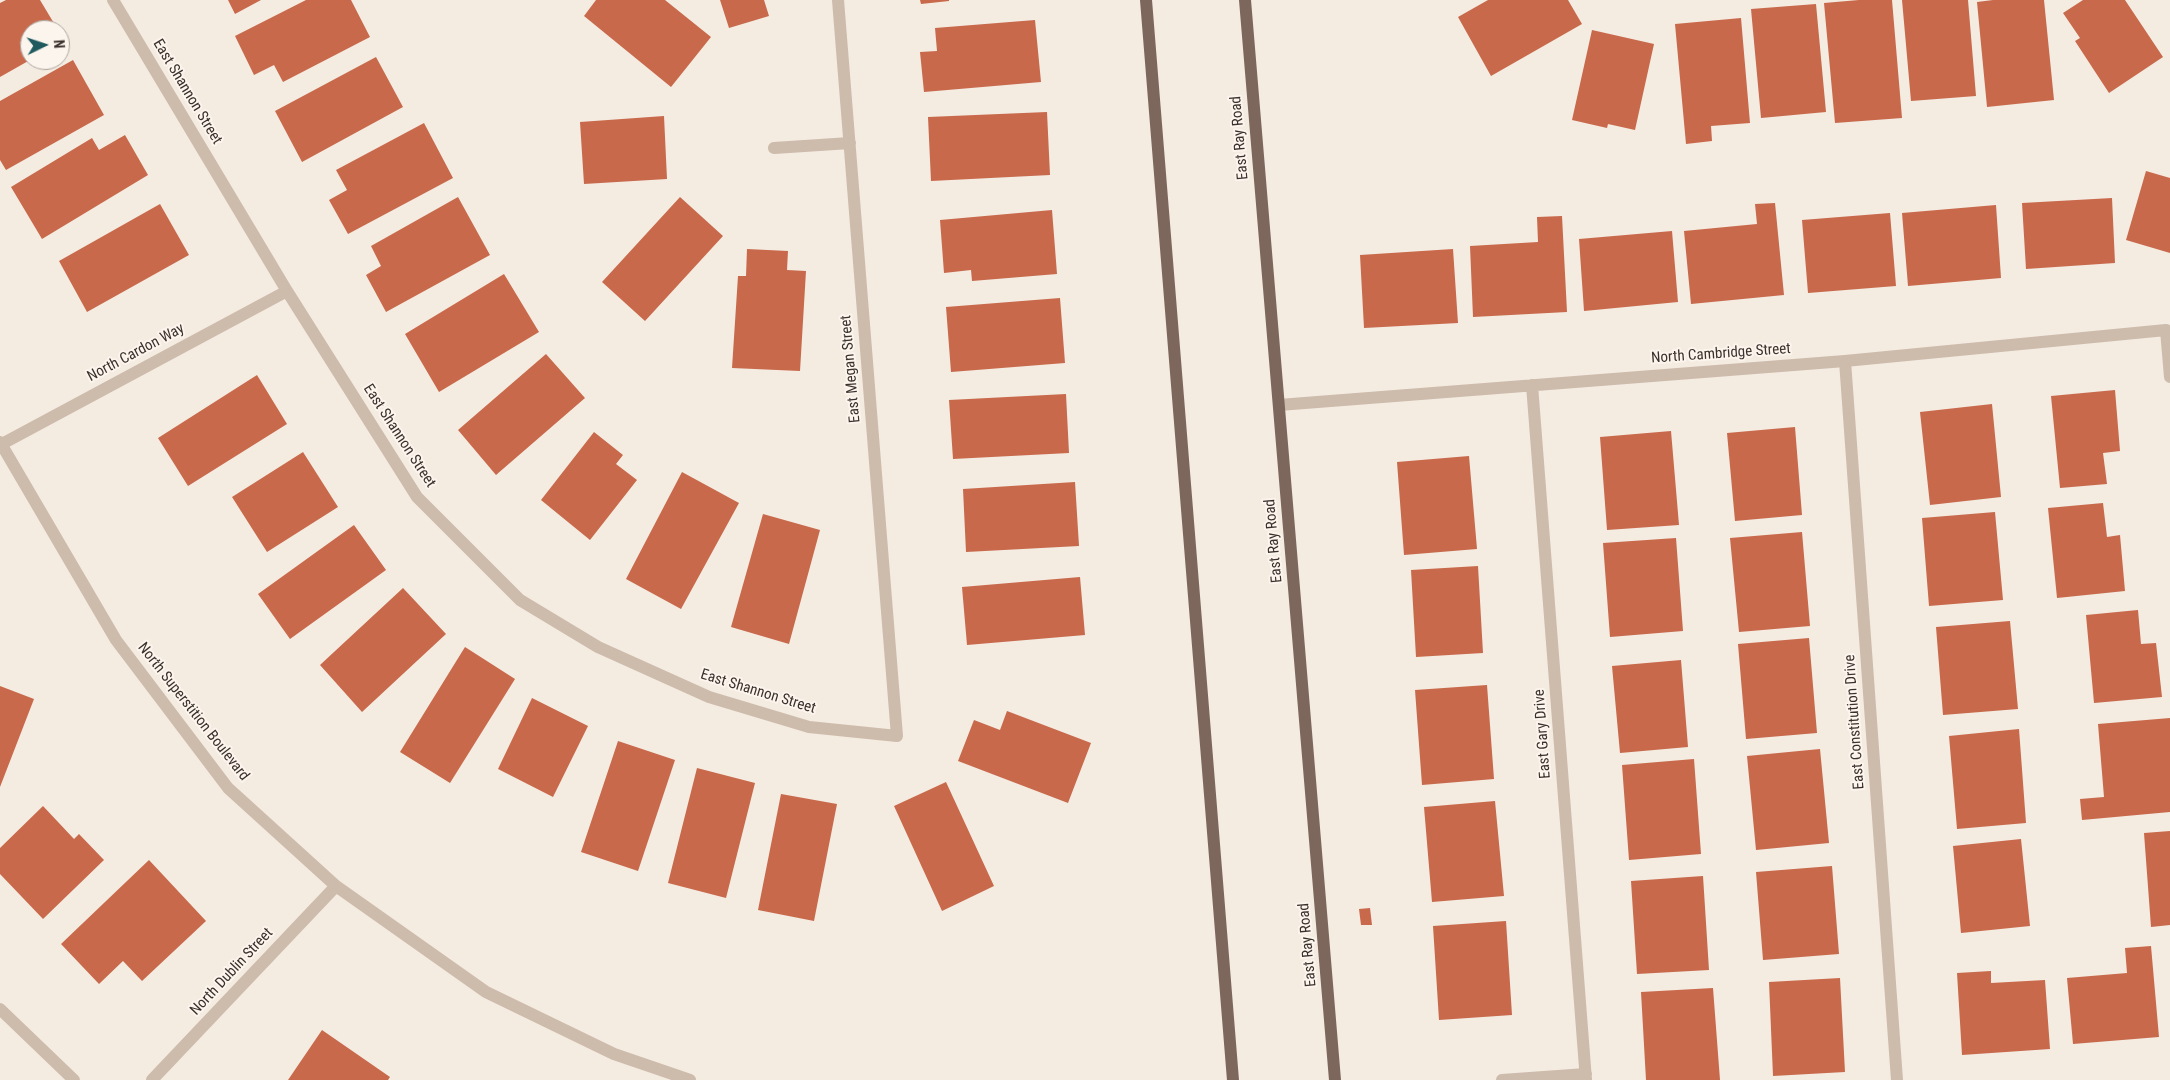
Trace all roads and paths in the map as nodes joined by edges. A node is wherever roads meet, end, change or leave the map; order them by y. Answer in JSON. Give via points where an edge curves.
{"nodes":[{"id":1,"x":113,"y":0,"type":"edge"},
{"id":2,"x":838,"y":0,"type":"edge"},
{"id":3,"x":1146,"y":0,"type":"edge"},
{"id":4,"x":1245,"y":0,"type":"edge"},
{"id":5,"x":850,"y":143,"type":"junction"},
{"id":6,"x":774,"y":148,"type":"dead end"},
{"id":7,"x":287,"y":290,"type":"junction"},
{"id":8,"x":1845,"y":361,"type":"junction"},
{"id":9,"x":2170,"y":377,"type":"edge"},
{"id":10,"x":1532,"y":385,"type":"junction"},
{"id":11,"x":1278,"y":405,"type":"junction"},
{"id":12,"x":0,"y":444,"type":"edge"},
{"id":13,"x":897,"y":736,"type":"joint"},
{"id":14,"x":336,"y":886,"type":"junction"},
{"id":15,"x":0,"y":1008,"type":"edge"},
{"id":16,"x":1586,"y":1077,"type":"edge"},
{"id":17,"x":74,"y":1080,"type":"edge"},
{"id":18,"x":152,"y":1080,"type":"edge"},
{"id":19,"x":690,"y":1080,"type":"edge"},
{"id":20,"x":1233,"y":1080,"type":"edge"},
{"id":21,"x":1335,"y":1080,"type":"edge"},
{"id":22,"x":1502,"y":1080,"type":"edge"},
{"id":23,"x":1897,"y":1080,"type":"edge"}],
"edges":[{"from":1,"to":7,"type":"street","name":"East Shannon Street"},
{"from":2,"to":5,"type":"street","name":"East Megan Street"},
{"from":3,"to":20,"type":"main road"},
{"from":4,"to":11,"type":"main road","name":"East Ray Road"},
{"from":5,"to":6,"type":"street"},
{"from":5,"to":13,"type":"street","name":"East Megan Street"},
{"from":7,"to":12,"type":"street","name":"North Cardon Way"},
{"from":7,"to":13,"type":"street","name":"East Shannon Street","via":[[417,497],[520,600],[598,646],[709,697],[809,727]]},
{"from":8,"to":9,"type":"street","name":"North Cambridge Street","via":[[2166,330]]},
{"from":8,"to":10,"type":"street","name":"North Cambridge Street"},
{"from":8,"to":23,"type":"street","name":"East Constitution Drive"},
{"from":10,"to":11,"type":"street","name":"North Cambridge Street"},
{"from":10,"to":16,"type":"street","name":"East Gary Drive"},
{"from":11,"to":21,"type":"main road","name":"East Ray Road"},
{"from":12,"to":14,"type":"street","name":"North Superstition Boulevard","via":[[116,640],[228,788]]},
{"from":14,"to":18,"type":"street","name":"North Dublin Street"},
{"from":14,"to":19,"type":"street","name":"North Superstition Boulevard","via":[[486,992],[614,1054]]},
{"from":15,"to":17,"type":"street"},
{"from":16,"to":22,"type":"street"}]}
